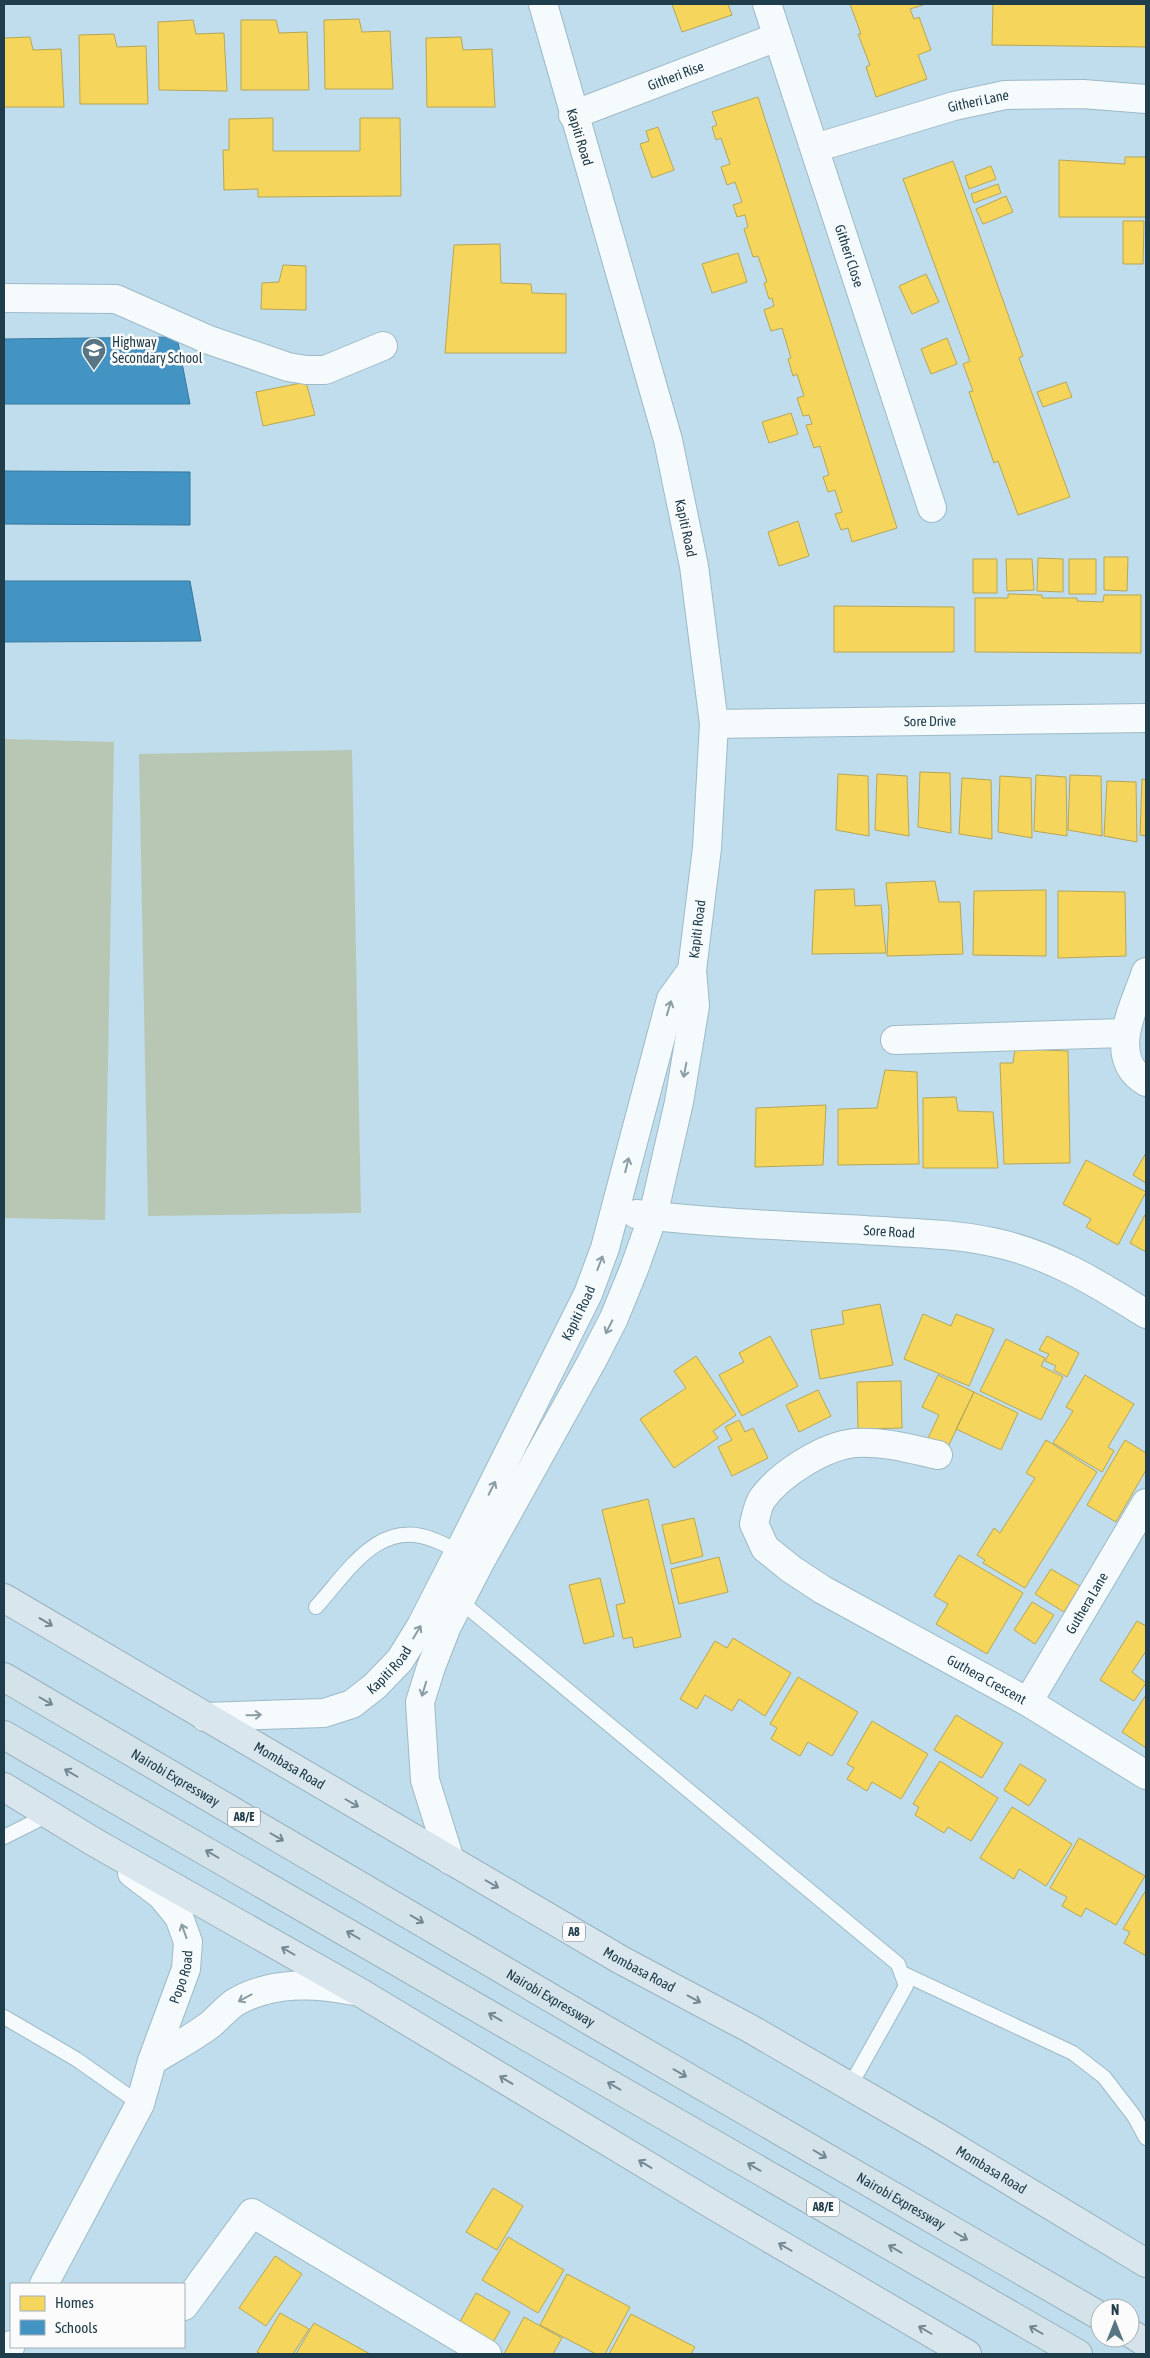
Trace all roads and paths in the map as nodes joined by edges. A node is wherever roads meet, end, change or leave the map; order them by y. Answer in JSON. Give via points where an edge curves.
{"nodes":[{"id":1,"x":543,"y":4,"type":"edge"},
{"id":2,"x":767,"y":4,"type":"edge"},
{"id":3,"x":778,"y":37,"type":"junction"},
{"id":4,"x":1146,"y":99,"type":"edge"},
{"id":5,"x":573,"y":115,"type":"junction"},
{"id":6,"x":815,"y":148,"type":"junction"},
{"id":7,"x":4,"y":298,"type":"edge"},
{"id":8,"x":383,"y":346,"type":"dead end"},
{"id":9,"x":932,"y":508,"type":"dead end"},
{"id":10,"x":1146,"y":718,"type":"edge"},
{"id":11,"x":714,"y":724,"type":"junction"},
{"id":12,"x":692,"y":970,"type":"junction"},
{"id":13,"x":1146,"y":972,"type":"edge"},
{"id":14,"x":1125,"y":1033,"type":"junction"},
{"id":15,"x":895,"y":1040,"type":"dead end"},
{"id":16,"x":1146,"y":1082,"type":"edge"},
{"id":17,"x":615,"y":1212,"type":"junction"},
{"id":18,"x":653,"y":1216,"type":"junction"},
{"id":19,"x":1146,"y":1314,"type":"edge"},
{"id":20,"x":938,"y":1455,"type":"dead end"},
{"id":21,"x":1146,"y":1503,"type":"edge"},
{"id":22,"x":469,"y":1558,"type":"junction"},
{"id":23,"x":4,"y":1598,"type":"edge"},
{"id":24,"x":460,"y":1601,"type":"junction"},
{"id":25,"x":316,"y":1607,"type":"dead end"},
{"id":26,"x":4,"y":1677,"type":"edge"},
{"id":27,"x":1028,"y":1702,"type":"junction"},
{"id":28,"x":205,"y":1717,"type":"junction"},
{"id":29,"x":4,"y":1735,"type":"edge"},
{"id":30,"x":1146,"y":1775,"type":"edge"},
{"id":31,"x":4,"y":1787,"type":"edge"},
{"id":32,"x":50,"y":1814,"type":"junction"},
{"id":33,"x":4,"y":1837,"type":"edge"},
{"id":34,"x":94,"y":1842,"type":"junction"},
{"id":35,"x":450,"y":1860,"type":"junction"},
{"id":36,"x":904,"y":1974,"type":"junction"},
{"id":37,"x":361,"y":1993,"type":"junction"},
{"id":38,"x":4,"y":2018,"type":"edge"},
{"id":39,"x":152,"y":2060,"type":"junction"},
{"id":40,"x":850,"y":2086,"type":"junction"},
{"id":41,"x":140,"y":2104,"type":"junction"},
{"id":42,"x":1146,"y":2138,"type":"edge"},
{"id":43,"x":1146,"y":2263,"type":"edge"},
{"id":44,"x":45,"y":2283,"type":"edge"},
{"id":45,"x":185,"y":2305,"type":"edge"},
{"id":46,"x":1090,"y":2310,"type":"edge"},
{"id":47,"x":487,"y":2354,"type":"edge"},
{"id":48,"x":967,"y":2354,"type":"edge"},
{"id":49,"x":1078,"y":2354,"type":"edge"}],
"edges":[{"from":1,"to":5,"type":"street","name":"Kapiti Road"},
{"from":2,"to":3,"type":"street","name":"Githeri Close"},
{"from":3,"to":5,"type":"street","name":"Githeri Rise"},
{"from":3,"to":6,"type":"street","name":"Githeri Close"},
{"from":4,"to":6,"type":"street","name":"Githeri Lane","via":[[1083,94],[1004,95],[954,106]]},
{"from":5,"to":11,"type":"street","name":"Kapiti Road","via":[[668,440],[694,566]]},
{"from":6,"to":9,"type":"street","name":"Githeri Close"},
{"from":7,"to":8,"type":"street","via":[[116,300],[209,340],[306,370],[325,370]]},
{"from":10,"to":11,"type":"street","name":"Sore Drive"},
{"from":11,"to":12,"type":"street","name":"Kapiti Road","via":[[707,848]]},
{"from":17,"to":12,"type":"street","name":"Kapiti Road","one_way":true,"via":[[671,999]]},
{"from":12,"to":18,"type":"street","one_way":true,"via":[[695,1006],[679,1102]]},
{"from":13,"to":14,"type":"street"},
{"from":14,"to":15,"type":"street"},
{"from":14,"to":16,"type":"street","via":[[1125,1050],[1130,1065]]},
{"from":17,"to":18,"type":"street","name":"Sore Road"},
{"from":22,"to":17,"type":"street","name":"Kapiti Road","one_way":true,"via":[[588,1294]]},
{"from":18,"to":19,"type":"street","name":"Sore Road","via":[[933,1234],[992,1242],[1039,1256],[1106,1289]]},
{"from":18,"to":22,"type":"street","one_way":true,"via":[[610,1326]]},
{"from":20,"to":27,"type":"street","name":"Guthera Crescent","via":[[895,1445],[854,1443],[813,1456],[782,1477],[761,1500],[754,1524],[765,1548],[823,1590]]},
{"from":21,"to":27,"type":"street","name":"Guthera Lane"},
{"from":22,"to":24,"type":"street"},
{"from":22,"to":25,"type":"lane","via":[[421,1536],[385,1538],[372,1545]]},
{"from":28,"to":22,"type":"street","name":"Kapiti Road","one_way":true,"via":[[324,1713],[352,1704],[400,1660]]},
{"from":23,"to":28,"type":"highway","name":"Mombasa Road","number":"A8","one_way":true},
{"from":24,"to":35,"type":"street","one_way":true,"via":[[431,1667],[420,1702],[425,1780]]},
{"from":24,"to":36,"type":"lane","via":[[898,1964]]},
{"from":26,"to":46,"type":"highway","name":"Nairobi Expressway","number":"A8/E","one_way":true},
{"from":27,"to":30,"type":"street","name":"Guthera Crescent"},
{"from":28,"to":35,"type":"highway","name":"Mombasa Road","number":"A8","one_way":true},
{"from":49,"to":29,"type":"highway","number":"A8/E","one_way":true},
{"from":31,"to":32,"type":"highway"},
{"from":32,"to":33,"type":"lane"},
{"from":32,"to":34,"type":"highway"},
{"from":37,"to":34,"type":"highway","one_way":true},
{"from":39,"to":34,"type":"street","name":"Popo Road","one_way":true,"via":[[186,1969],[188,1942],[179,1917],[161,1895]]},
{"from":35,"to":40,"type":"highway","name":"Mombasa Road","number":"A8","one_way":true,"via":[[621,1960]]},
{"from":36,"to":40,"type":"lane","via":[[906,1986]]},
{"from":36,"to":42,"type":"lane","via":[[1073,2053],[1104,2077],[1134,2116]]},
{"from":37,"to":39,"type":"street","one_way":true,"via":[[322,1985],[288,1986],[256,1992],[233,2004],[210,2024]]},
{"from":48,"to":37,"type":"highway","one_way":true},
{"from":38,"to":41,"type":"lane","via":[[76,2059]]},
{"from":39,"to":41,"type":"street","name":"Popo Road"},
{"from":40,"to":43,"type":"highway","name":"Mombasa Road","number":"A8"},
{"from":41,"to":44,"type":"street","name":"Popo Road"},
{"from":45,"to":47,"type":"street","via":[[252,2213]]}]}
